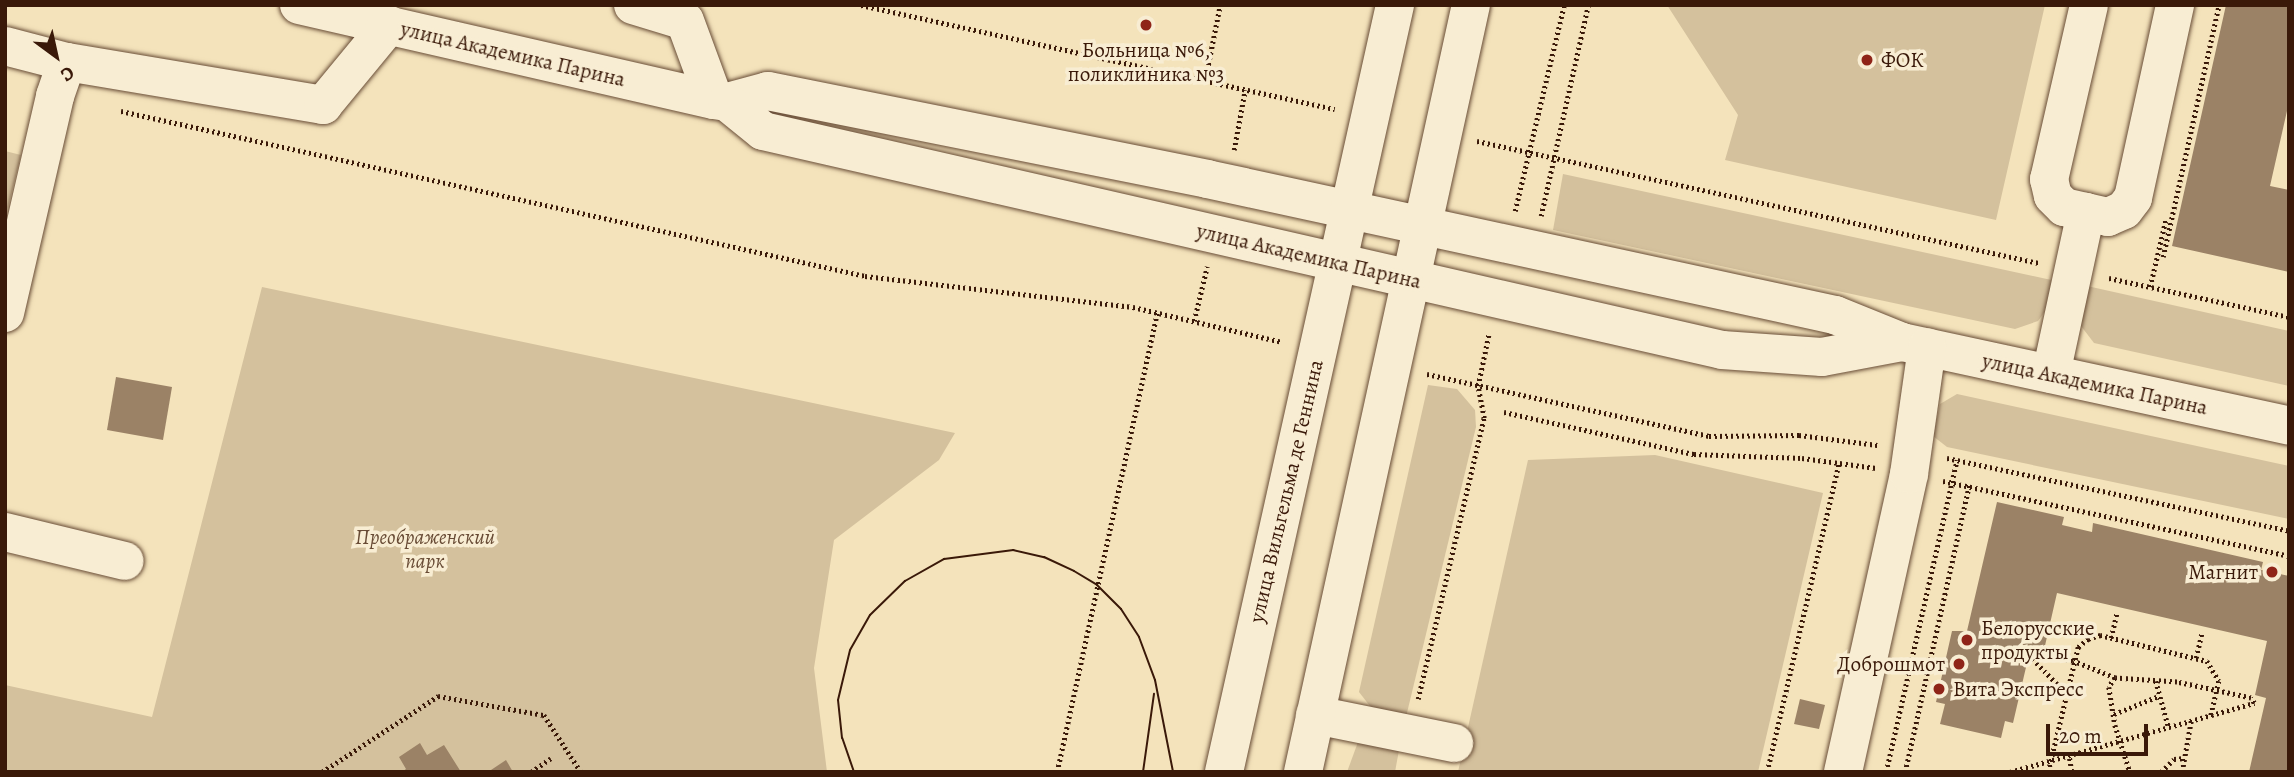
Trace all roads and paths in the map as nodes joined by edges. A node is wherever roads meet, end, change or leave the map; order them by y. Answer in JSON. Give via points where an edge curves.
{"nodes":[{"id":1,"x":299,"y":5,"type":"edge"},
{"id":2,"x":633,"y":5,"type":"edge"},
{"id":3,"x":861,"y":5,"type":"edge"},
{"id":4,"x":1220,"y":5,"type":"edge"},
{"id":5,"x":1395,"y":5,"type":"edge"},
{"id":6,"x":1471,"y":5,"type":"edge"},
{"id":7,"x":1564,"y":5,"type":"edge"},
{"id":8,"x":1588,"y":5,"type":"edge"},
{"id":9,"x":2089,"y":5,"type":"edge"},
{"id":10,"x":2175,"y":5,"type":"edge"},
{"id":11,"x":2219,"y":5,"type":"edge"},
{"id":12,"x":389,"y":25,"type":"junction"},
{"id":13,"x":5,"y":46,"type":"edge"},
{"id":14,"x":67,"y":62,"type":"junction"},
{"id":15,"x":1205,"y":81,"type":"junction"},
{"id":16,"x":721,"y":101,"type":"junction"},
{"id":17,"x":109,"y":108,"type":"dead end"},
{"id":18,"x":1329,"y":108,"type":"dead end"},
{"id":19,"x":1467,"y":139,"type":"dead end"},
{"id":20,"x":1531,"y":152,"type":"junction"},
{"id":21,"x":1555,"y":158,"type":"junction"},
{"id":22,"x":1351,"y":210,"type":"junction"},
{"id":23,"x":2086,"y":212,"type":"junction"},
{"id":24,"x":1426,"y":226,"type":"junction"},
{"id":25,"x":1523,"y":235,"type":"junction"},
{"id":26,"x":2163,"y":257,"type":"dead end"},
{"id":27,"x":1338,"y":262,"type":"junction"},
{"id":28,"x":2072,"y":270,"type":"junction"},
{"id":29,"x":1412,"y":280,"type":"junction"},
{"id":30,"x":1497,"y":299,"type":"junction"},
{"id":31,"x":5,"y":313,"type":"edge"},
{"id":32,"x":1157,"y":313,"type":"junction"},
{"id":33,"x":2289,"y":317,"type":"edge"},
{"id":34,"x":1914,"y":344,"type":"junction"},
{"id":35,"x":1318,"y":350,"type":"junction"},
{"id":36,"x":1393,"y":367,"type":"junction"},
{"id":37,"x":2051,"y":374,"type":"junction"},
{"id":38,"x":1478,"y":386,"type":"junction"},
{"id":39,"x":2289,"y":426,"type":"edge"},
{"id":40,"x":1910,"y":449,"type":"junction"},
{"id":41,"x":1957,"y":460,"type":"junction"},
{"id":42,"x":1839,"y":462,"type":"dead end"},
{"id":43,"x":1969,"y":485,"type":"dead end"},
{"id":44,"x":2289,"y":531,"type":"edge"},
{"id":45,"x":5,"y":532,"type":"edge"},
{"id":46,"x":125,"y":561,"type":"dead end"},
{"id":47,"x":2117,"y":613,"type":"dead end"},
{"id":48,"x":2202,"y":632,"type":"dead end"},
{"id":49,"x":2111,"y":638,"type":"junction"},
{"id":50,"x":2196,"y":658,"type":"junction"},
{"id":51,"x":2073,"y":661,"type":"junction"},
{"id":52,"x":2115,"y":678,"type":"junction"},
{"id":53,"x":2157,"y":681,"type":"junction"},
{"id":54,"x":2217,"y":691,"type":"junction"},
{"id":55,"x":2066,"y":693,"type":"junction"},
{"id":56,"x":2159,"y":696,"type":"junction"},
{"id":57,"x":2114,"y":714,"type":"junction"},
{"id":58,"x":1315,"y":715,"type":"junction"},
{"id":59,"x":2211,"y":716,"type":"junction"},
{"id":60,"x":2191,"y":721,"type":"junction"},
{"id":61,"x":2168,"y":725,"type":"junction"},
{"id":62,"x":1409,"y":735,"type":"junction"},
{"id":63,"x":2123,"y":740,"type":"junction"},
{"id":64,"x":1454,"y":744,"type":"dead end"},
{"id":65,"x":2069,"y":754,"type":"junction"},
{"id":66,"x":551,"y":758,"type":"dead end"},
{"id":67,"x":2185,"y":758,"type":"junction"},
{"id":68,"x":2050,"y":760,"type":"junction"},
{"id":69,"x":322,"y":772,"type":"edge"},
{"id":70,"x":531,"y":772,"type":"edge"},
{"id":71,"x":581,"y":772,"type":"edge"},
{"id":72,"x":1057,"y":772,"type":"edge"},
{"id":73,"x":1224,"y":772,"type":"edge"},
{"id":74,"x":1303,"y":772,"type":"edge"},
{"id":75,"x":1767,"y":772,"type":"edge"},
{"id":76,"x":1843,"y":772,"type":"edge"},
{"id":77,"x":1886,"y":772,"type":"edge"},
{"id":78,"x":1905,"y":772,"type":"edge"},
{"id":79,"x":2010,"y":772,"type":"edge"},
{"id":80,"x":2048,"y":772,"type":"edge"},
{"id":81,"x":2072,"y":772,"type":"edge"},
{"id":82,"x":2130,"y":772,"type":"edge"},
{"id":83,"x":2161,"y":772,"type":"edge"},
{"id":84,"x":2182,"y":772,"type":"edge"}],
"edges":[{"from":1,"to":12,"type":"street","name":"улица Академика Парина"},
{"from":2,"to":16,"type":"street","via":[[685,21]]},
{"from":3,"to":15,"type":"path"},
{"from":4,"to":15,"type":"path"},
{"from":5,"to":22,"type":"street","name":"улица Вильгельма де Геннина"},
{"from":6,"to":24,"type":"street"},
{"from":7,"to":20,"type":"path"},
{"from":8,"to":21,"type":"path"},
{"from":9,"to":23,"type":"street","via":[[2049,179],[2053,196],[2064,207]]},
{"from":10,"to":23,"type":"street","via":[[2133,198],[2124,210],[2108,217]]},
{"from":11,"to":26,"type":"path"},
{"from":12,"to":14,"type":"street","via":[[323,105]]},
{"from":12,"to":16,"type":"street","name":"улица Академика Парина"},
{"from":13,"to":14,"type":"street"},
{"from":14,"to":31,"type":"street"},
{"from":15,"to":18,"type":"path"},
{"from":16,"to":22,"type":"street","name":"улица Академика Парина","via":[[768,91]]},
{"from":16,"to":27,"type":"street","name":"улица Академика Парина","via":[[763,131]]},
{"from":17,"to":32,"type":"path","via":[[864,276]]},
{"from":19,"to":20,"type":"path"},
{"from":20,"to":21,"type":"path"},
{"from":20,"to":25,"type":"path"},
{"from":21,"to":25,"type":"path"},
{"from":21,"to":28,"type":"path"},
{"from":22,"to":24,"type":"street","name":"улица Академика Парина"},
{"from":22,"to":27,"type":"street","name":"улица Вильгельма де Геннина"},
{"from":23,"to":28,"type":"street"},
{"from":24,"to":25,"type":"street","name":"улица Академика Парина"},
{"from":24,"to":29,"type":"street"},
{"from":25,"to":34,"type":"street","name":"улица Академика Парина","via":[[1835,315]]},
{"from":27,"to":29,"type":"street","name":"улица Академика Парина"},
{"from":27,"to":35,"type":"street","name":"улица Вильгельма де Геннина"},
{"from":28,"to":33,"type":"path"},
{"from":28,"to":37,"type":"street"},
{"from":29,"to":30,"type":"street","name":"улица Академика Парина"},
{"from":29,"to":36,"type":"street"},
{"from":30,"to":34,"type":"street","name":"улица Академика Парина","via":[[1721,350],[1822,357]]},
{"from":30,"to":38,"type":"path"},
{"from":32,"to":35,"type":"path"},
{"from":32,"to":72,"type":"path"},
{"from":34,"to":37,"type":"street","name":"улица Академика Парина"},
{"from":34,"to":40,"type":"street"},
{"from":35,"to":73,"type":"street","name":"улица Вильгельма де Геннина"},
{"from":36,"to":38,"type":"path"},
{"from":36,"to":58,"type":"street"},
{"from":37,"to":39,"type":"street","name":"улица Академика Парина"},
{"from":38,"to":40,"type":"path","via":[[1709,436],[1799,435]]},
{"from":38,"to":62,"type":"path","via":[[1484,418]]},
{"from":40,"to":41,"type":"path"},
{"from":40,"to":76,"type":"street","via":[[1909,474]]},
{"from":41,"to":44,"type":"path"},
{"from":41,"to":77,"type":"path"},
{"from":42,"to":75,"type":"path"},
{"from":43,"to":78,"type":"path"},
{"from":45,"to":46,"type":"street"},
{"from":47,"to":49,"type":"path"},
{"from":48,"to":50,"type":"path"},
{"from":49,"to":50,"type":"path"},
{"from":49,"to":51,"type":"path","via":[[2088,639],[2078,647]]},
{"from":50,"to":54,"type":"path","via":[[2216,670]]},
{"from":51,"to":52,"type":"path"},
{"from":51,"to":55,"type":"path"},
{"from":51,"to":55,"type":"path","via":[[2025,651],[2024,655]]},
{"from":52,"to":53,"type":"path"},
{"from":52,"to":57,"type":"path","via":[[2109,687]]},
{"from":53,"to":54,"type":"path"},
{"from":53,"to":56,"type":"path"},
{"from":54,"to":59,"type":"path"},
{"from":54,"to":59,"type":"path","via":[[2251,698],[2254,703]]},
{"from":55,"to":68,"type":"path"},
{"from":56,"to":57,"type":"path"},
{"from":56,"to":61,"type":"path"},
{"from":57,"to":63,"type":"path"},
{"from":58,"to":62,"type":"street"},
{"from":58,"to":74,"type":"street"},
{"from":59,"to":60,"type":"path"},
{"from":60,"to":61,"type":"path"},
{"from":60,"to":67,"type":"path"},
{"from":61,"to":63,"type":"path"},
{"from":62,"to":64,"type":"street"},
{"from":63,"to":65,"type":"path"},
{"from":63,"to":82,"type":"path"},
{"from":65,"to":68,"type":"path"},
{"from":65,"to":81,"type":"path"},
{"from":66,"to":70,"type":"path"},
{"from":67,"to":83,"type":"path","via":[[2174,758]]},
{"from":67,"to":84,"type":"path"},
{"from":68,"to":79,"type":"path"},
{"from":68,"to":80,"type":"path"},
{"from":69,"to":71,"type":"path","via":[[438,696],[544,715]]}]}
